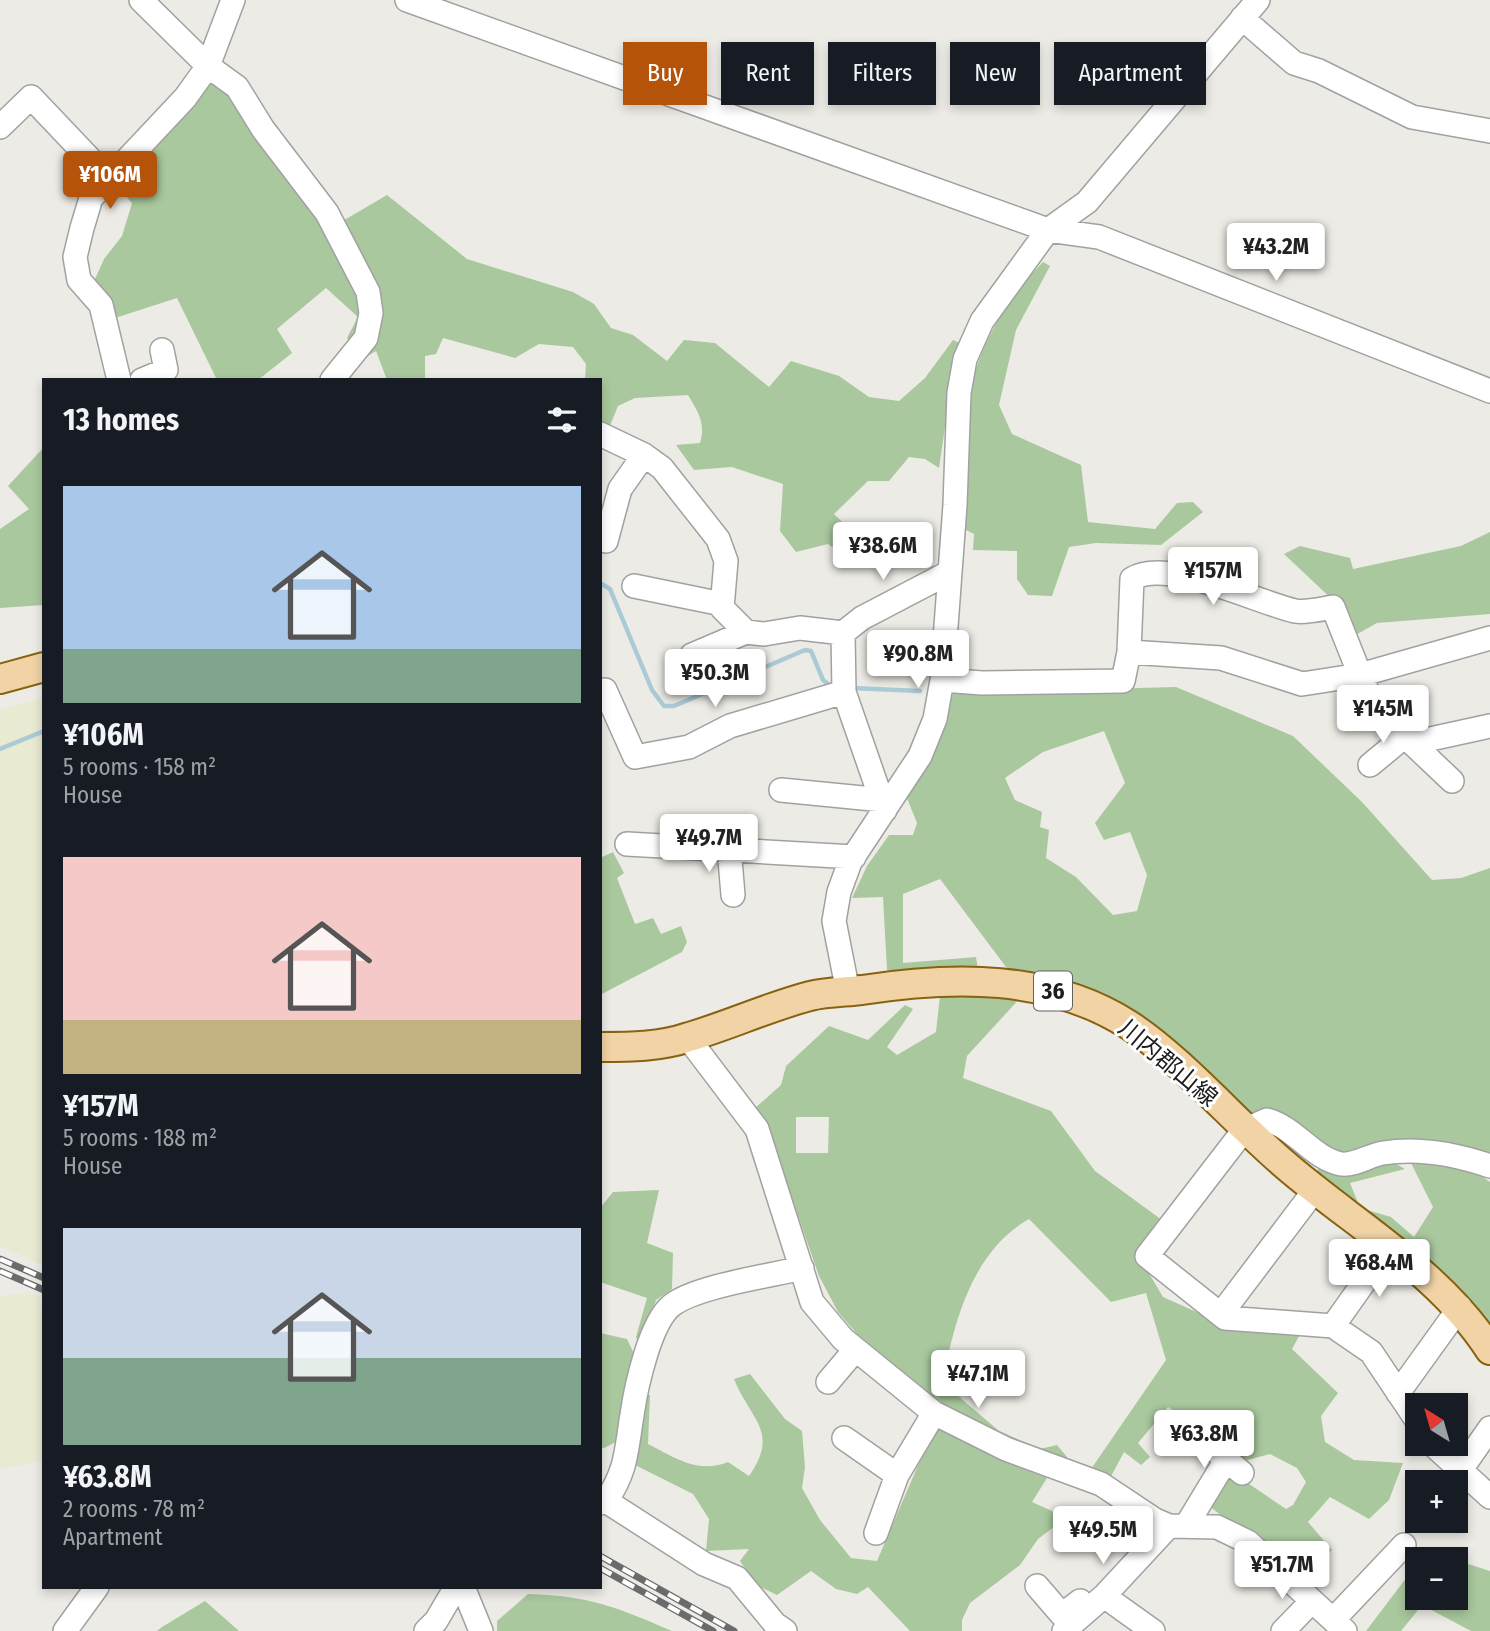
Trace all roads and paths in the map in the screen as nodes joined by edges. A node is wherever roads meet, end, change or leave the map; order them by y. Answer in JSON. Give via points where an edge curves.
{"nodes":[{"id":1,"x":141,"y":0,"type":"edge"},
{"id":2,"x":233,"y":0,"type":"edge"},
{"id":3,"x":407,"y":0,"type":"edge"},
{"id":4,"x":1258,"y":0,"type":"edge"},
{"id":5,"x":1242,"y":18,"type":"junction"},
{"id":6,"x":208,"y":66,"type":"junction"},
{"id":7,"x":0,"y":127,"type":"edge"},
{"id":8,"x":1490,"y":131,"type":"edge"},
{"id":9,"x":107,"y":177,"type":"junction"},
{"id":10,"x":1048,"y":230,"type":"junction"},
{"id":11,"x":162,"y":350,"type":"dead end"},
{"id":12,"x":119,"y":378,"type":"edge"},
{"id":13,"x":147,"y":378,"type":"edge"},
{"id":14,"x":334,"y":378,"type":"edge"},
{"id":15,"x":1490,"y":391,"type":"edge"},
{"id":16,"x":602,"y":434,"type":"edge"},
{"id":17,"x":645,"y":454,"type":"junction"},
{"id":18,"x":606,"y":541,"type":"dead end"},
{"id":19,"x":950,"y":572,"type":"junction"},
{"id":20,"x":634,"y":586,"type":"dead end"},
{"id":21,"x":722,"y":604,"type":"junction"},
{"id":22,"x":746,"y":632,"type":"junction"},
{"id":23,"x":843,"y":633,"type":"junction"},
{"id":24,"x":1490,"y":638,"type":"edge"},
{"id":25,"x":1129,"y":652,"type":"junction"},
{"id":26,"x":692,"y":655,"type":"dead end"},
{"id":27,"x":42,"y":668,"type":"edge"},
{"id":28,"x":1360,"y":675,"type":"junction"},
{"id":29,"x":0,"y":679,"type":"edge"},
{"id":30,"x":942,"y":680,"type":"junction"},
{"id":31,"x":605,"y":690,"type":"dead end"},
{"id":32,"x":844,"y":690,"type":"junction"},
{"id":33,"x":1490,"y":726,"type":"edge"},
{"id":34,"x":1409,"y":739,"type":"junction"},
{"id":35,"x":1370,"y":765,"type":"dead end"},
{"id":36,"x":1452,"y":781,"type":"dead end"},
{"id":37,"x":781,"y":790,"type":"dead end"},
{"id":38,"x":884,"y":805,"type":"junction"},
{"id":39,"x":627,"y":844,"type":"dead end"},
{"id":40,"x":729,"y":848,"type":"junction"},
{"id":41,"x":854,"y":857,"type":"junction"},
{"id":42,"x":733,"y":895,"type":"dead end"},
{"id":43,"x":848,"y":992,"type":"junction"},
{"id":44,"x":688,"y":1038,"type":"junction"},
{"id":45,"x":602,"y":1047,"type":"edge"},
{"id":46,"x":1244,"y":1130,"type":"junction"},
{"id":47,"x":1490,"y":1166,"type":"edge"},
{"id":48,"x":1314,"y":1191,"type":"junction"},
{"id":49,"x":1389,"y":1247,"type":"junction"},
{"id":50,"x":802,"y":1268,"type":"junction"},
{"id":51,"x":1460,"y":1307,"type":"junction"},
{"id":52,"x":1222,"y":1314,"type":"junction"},
{"id":53,"x":1333,"y":1326,"type":"junction"},
{"id":54,"x":855,"y":1350,"type":"junction"},
{"id":55,"x":1490,"y":1350,"type":"edge"},
{"id":56,"x":828,"y":1382,"type":"dead end"},
{"id":57,"x":1398,"y":1393,"type":"junction"},
{"id":58,"x":1405,"y":1403,"type":"edge"},
{"id":59,"x":934,"y":1413,"type":"junction"},
{"id":60,"x":1490,"y":1428,"type":"edge"},
{"id":61,"x":1195,"y":1433,"type":"dead end"},
{"id":62,"x":844,"y":1438,"type":"dead end"},
{"id":63,"x":1444,"y":1456,"type":"edge"},
{"id":64,"x":1459,"y":1470,"type":"edge"},
{"id":65,"x":1461,"y":1470,"type":"edge"},
{"id":66,"x":897,"y":1475,"type":"junction"},
{"id":67,"x":1468,"y":1478,"type":"edge"},
{"id":68,"x":1490,"y":1497,"type":"edge"},
{"id":69,"x":603,"y":1502,"type":"edge"},
{"id":70,"x":1177,"y":1526,"type":"junction"},
{"id":71,"x":876,"y":1533,"type":"dead end"},
{"id":72,"x":1404,"y":1545,"type":"dead end"},
{"id":73,"x":1037,"y":1586,"type":"dead end"},
{"id":74,"x":96,"y":1589,"type":"edge"},
{"id":75,"x":455,"y":1589,"type":"edge"},
{"id":76,"x":464,"y":1589,"type":"edge"},
{"id":77,"x":1312,"y":1601,"type":"junction"},
{"id":78,"x":1096,"y":1603,"type":"junction"},
{"id":79,"x":1339,"y":1625,"type":"edge"},
{"id":80,"x":65,"y":1631,"type":"edge"},
{"id":81,"x":426,"y":1631,"type":"edge"},
{"id":82,"x":481,"y":1631,"type":"edge"},
{"id":83,"x":785,"y":1631,"type":"edge"},
{"id":84,"x":1064,"y":1631,"type":"edge"},
{"id":85,"x":1153,"y":1631,"type":"edge"},
{"id":86,"x":1283,"y":1631,"type":"edge"}],
"edges":[{"from":1,"to":6,"type":"street"},
{"from":2,"to":6,"type":"street"},
{"from":3,"to":10,"type":"street"},
{"from":4,"to":5,"type":"street"},
{"from":5,"to":8,"type":"street","via":[[1294,63],[1412,117]]},
{"from":5,"to":10,"type":"street","via":[[1087,202]]},
{"from":6,"to":9,"type":"street","via":[[185,98]]},
{"from":6,"to":14,"type":"street","via":[[237,87],[263,130],[327,213],[368,292],[371,313],[366,338]]},
{"from":7,"to":9,"type":"street","via":[[31,97]]},
{"from":9,"to":12,"type":"street","via":[[91,198],[75,257],[79,280],[102,305]]},
{"from":10,"to":15,"type":"street","via":[[1099,237]]},
{"from":10,"to":19,"type":"street","via":[[982,321],[965,359],[959,393]]},
{"from":11,"to":13,"type":"street","via":[[166,370]]},
{"from":16,"to":17,"type":"street"},
{"from":17,"to":18,"type":"street","via":[[620,489]]},
{"from":17,"to":21,"type":"street","via":[[662,468],[718,539],[726,561]]},
{"from":19,"to":23,"type":"street","via":[[862,618]]},
{"from":19,"to":30,"type":"street"},
{"from":20,"to":21,"type":"street"},
{"from":21,"to":22,"type":"street"},
{"from":22,"to":23,"type":"street","via":[[800,628]]},
{"from":22,"to":26,"type":"street"},
{"from":23,"to":32,"type":"street"},
{"from":24,"to":28,"type":"street"},
{"from":25,"to":28,"type":"street","via":[[1221,658],[1302,684]]},
{"from":25,"to":28,"type":"street","via":[[1132,579],[1141,573],[1192,578],[1298,612],[1333,607]]},
{"from":25,"to":30,"type":"street","via":[[1123,681]]},
{"from":27,"to":29,"type":"main road"},
{"from":28,"to":34,"type":"street","via":[[1375,708]]},
{"from":30,"to":38,"type":"street","via":[[920,757]]},
{"from":31,"to":32,"type":"street","via":[[635,757],[689,747],[730,726]]},
{"from":32,"to":38,"type":"street"},
{"from":33,"to":34,"type":"street"},
{"from":34,"to":35,"type":"street"},
{"from":34,"to":36,"type":"street"},
{"from":37,"to":38,"type":"street"},
{"from":38,"to":41,"type":"street"},
{"from":39,"to":40,"type":"street"},
{"from":40,"to":41,"type":"street"},
{"from":40,"to":42,"type":"street"},
{"from":41,"to":43,"type":"street","via":[[839,892],[834,920]]},
{"from":43,"to":44,"type":"main road","name":"川内郡山線","number":"36","via":[[814,995],[760,1010]]},
{"from":43,"to":46,"type":"main road","name":"川内郡山線","number":"36","via":[[941,981],[1000,982],[1051,990],[1089,1003],[1130,1026]]},
{"from":44,"to":45,"type":"main road","name":"川内郡山線","number":"36","via":[[646,1047]]},
{"from":44,"to":50,"type":"street","via":[[757,1129]]},
{"from":46,"to":47,"type":"street","via":[[1267,1120],[1283,1124],[1321,1156],[1343,1165],[1384,1153],[1450,1152]]},
{"from":46,"to":48,"type":"main road","name":"川内郡山線","number":"36"},
{"from":46,"to":52,"type":"street","via":[[1147,1256]]},
{"from":48,"to":49,"type":"main road","name":"川内郡山線","number":"36"},
{"from":48,"to":52,"type":"street"},
{"from":49,"to":51,"type":"main road","name":"川内郡山線","number":"36"},
{"from":49,"to":53,"type":"street"},
{"from":50,"to":54,"type":"street","via":[[812,1302]]},
{"from":50,"to":69,"type":"street","via":[[690,1296],[671,1306],[658,1324],[636,1389],[622,1476]]},
{"from":51,"to":55,"type":"main road","name":"川内郡山線","number":"36"},
{"from":51,"to":57,"type":"street"},
{"from":52,"to":53,"type":"street","via":[[1226,1318]]},
{"from":53,"to":57,"type":"street","via":[[1371,1352]]},
{"from":54,"to":56,"type":"street"},
{"from":54,"to":59,"type":"street"},
{"from":57,"to":58,"type":"street"},
{"from":59,"to":66,"type":"street"},
{"from":59,"to":70,"type":"street","via":[[1006,1449],[1101,1484],[1155,1520]]},
{"from":60,"to":65,"type":"street"},
{"from":61,"to":70,"type":"street","via":[[1234,1466]]},
{"from":62,"to":66,"type":"street"},
{"from":63,"to":64,"type":"street"},
{"from":66,"to":71,"type":"street"},
{"from":67,"to":68,"type":"street"},
{"from":69,"to":83,"type":"street","via":[[704,1564],[737,1578]]},
{"from":70,"to":77,"type":"street","via":[[1216,1527],[1248,1542]]},
{"from":70,"to":78,"type":"street"},
{"from":72,"to":79,"type":"street"},
{"from":73,"to":78,"type":"street","via":[[1062,1615],[1080,1601]]},
{"from":74,"to":80,"type":"street"},
{"from":75,"to":81,"type":"street"},
{"from":76,"to":82,"type":"street"},
{"from":77,"to":79,"type":"street"},
{"from":77,"to":86,"type":"street"},
{"from":78,"to":84,"type":"street"},
{"from":78,"to":85,"type":"street"}]}
